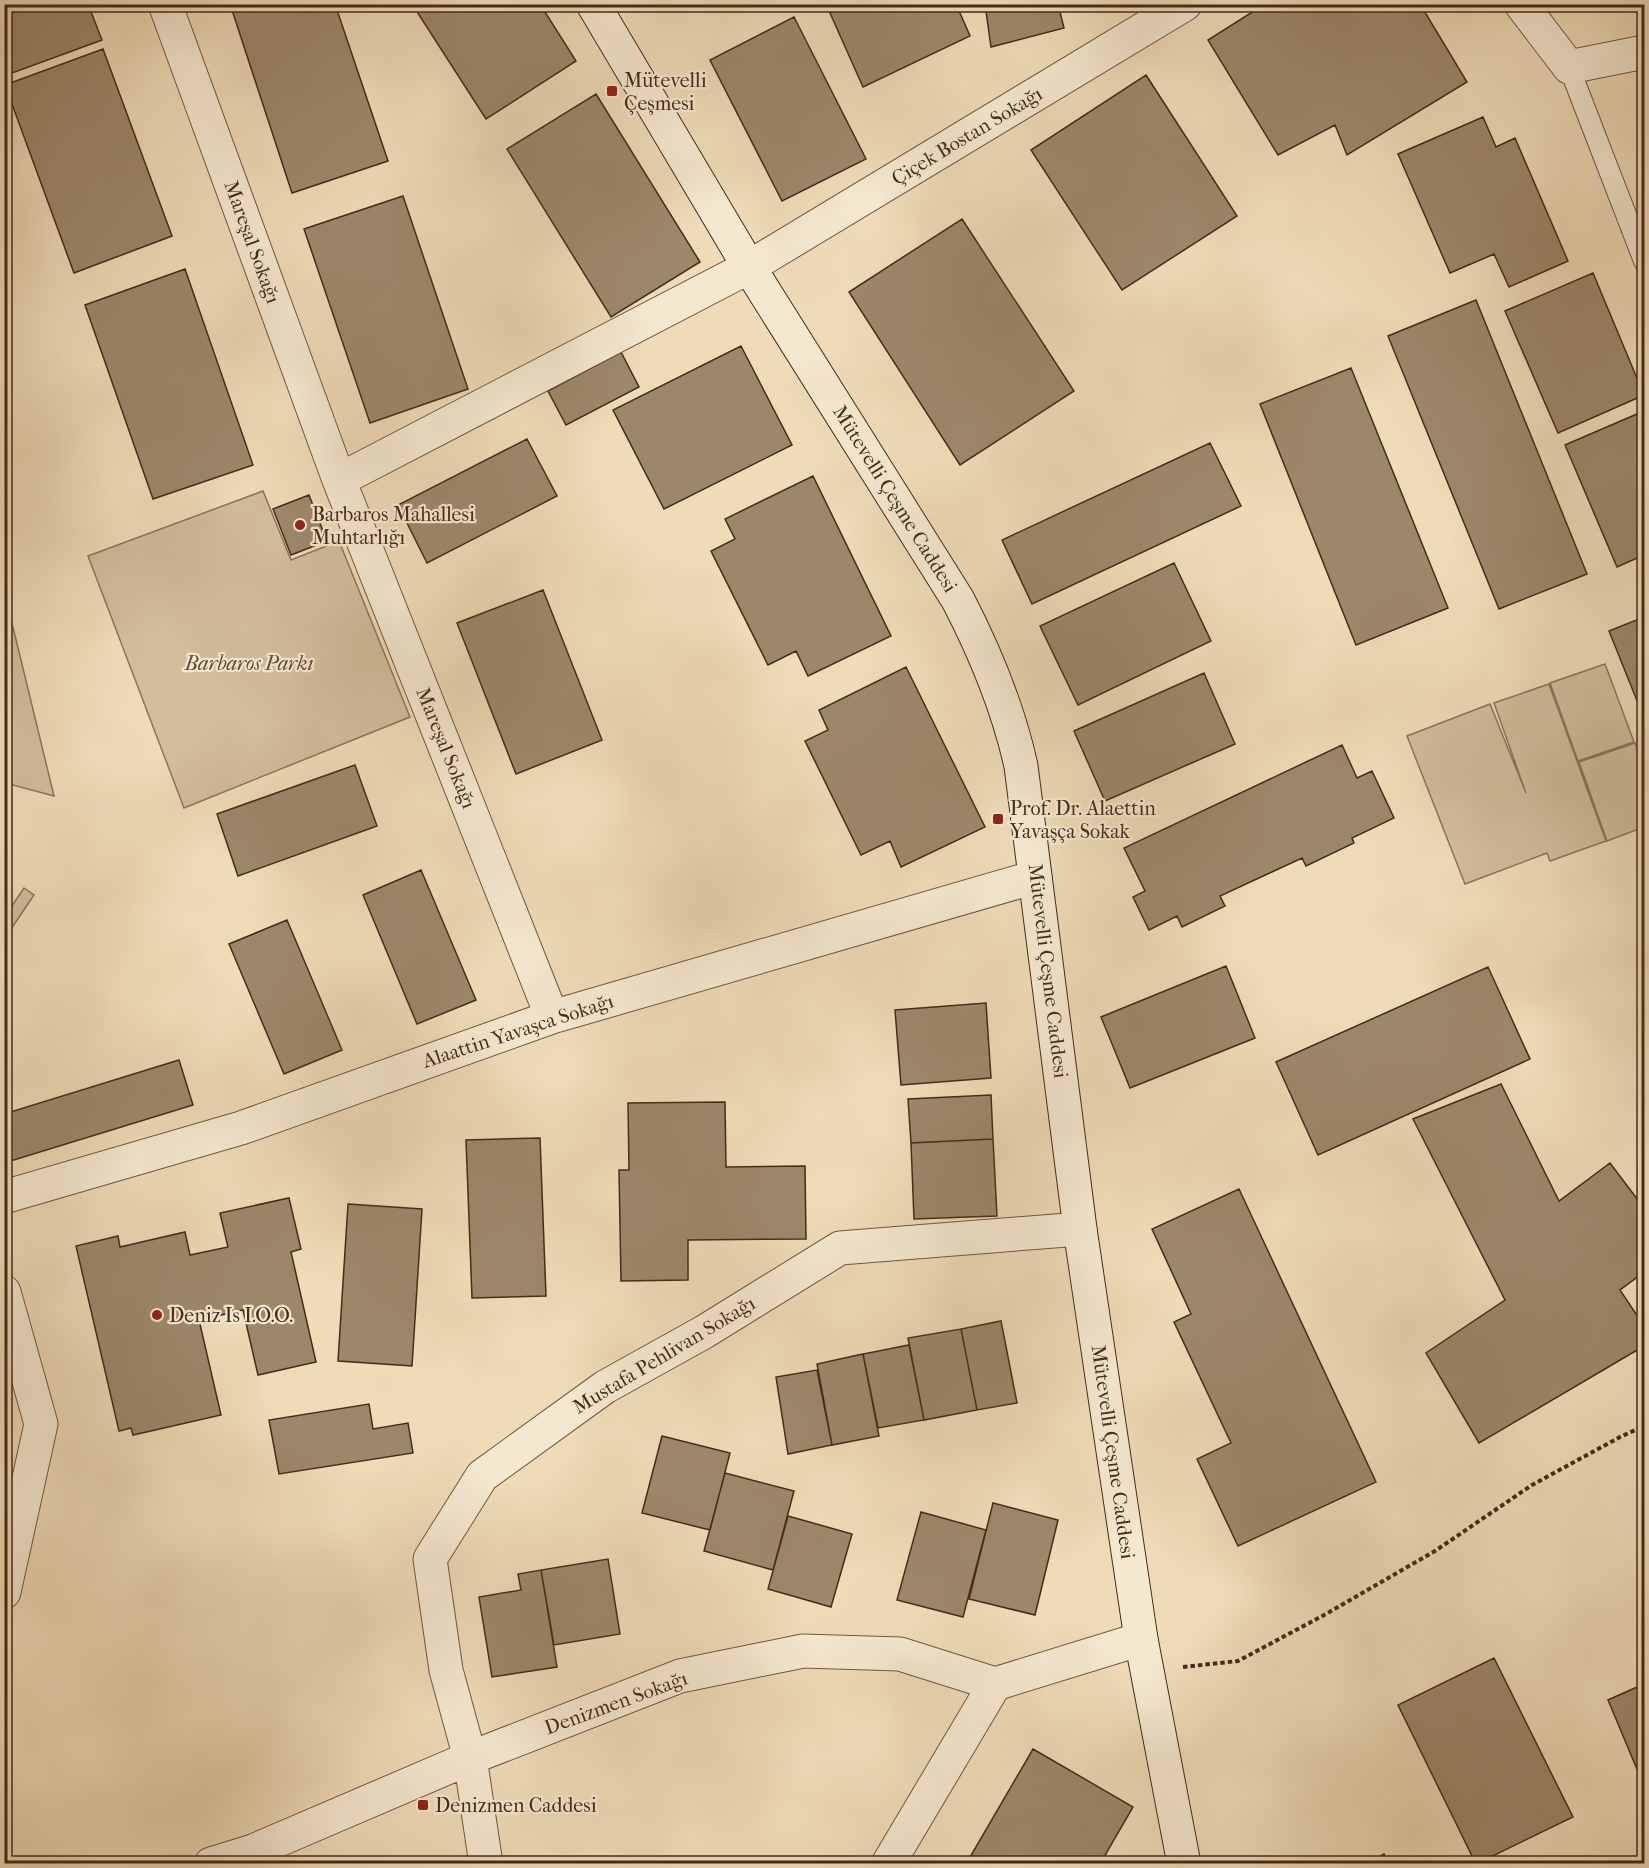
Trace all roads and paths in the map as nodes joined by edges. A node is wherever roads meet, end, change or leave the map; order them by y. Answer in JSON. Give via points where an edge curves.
{"nodes":[{"id":1,"x":165,"y":4,"type":"edge"},
{"id":2,"x":593,"y":4,"type":"edge"},
{"id":3,"x":1185,"y":4,"type":"edge"},
{"id":4,"x":1521,"y":4,"type":"edge"},
{"id":5,"x":1644,"y":52,"type":"edge"},
{"id":6,"x":1569,"y":67,"type":"junction"},
{"id":7,"x":1644,"y":261,"type":"edge"},
{"id":8,"x":750,"y":267,"type":"junction"},
{"id":9,"x":339,"y":480,"type":"junction"},
{"id":10,"x":1035,"y":877,"type":"junction"},
{"id":11,"x":552,"y":1017,"type":"junction"},
{"id":12,"x":4,"y":1197,"type":"edge"},
{"id":13,"x":1080,"y":1228,"type":"junction"},
{"id":14,"x":4,"y":1292,"type":"edge"},
{"id":15,"x":1644,"y":1426,"type":"edge"},
{"id":16,"x":5,"y":1586,"type":"edge"},
{"id":17,"x":1141,"y":1639,"type":"junction"},
{"id":18,"x":1147,"y":1671,"type":"junction"},
{"id":19,"x":995,"y":1684,"type":"junction"},
{"id":20,"x":470,"y":1758,"type":"junction"},
{"id":21,"x":211,"y":1863,"type":"edge"},
{"id":22,"x":486,"y":1863,"type":"edge"},
{"id":23,"x":888,"y":1863,"type":"edge"},
{"id":24,"x":1184,"y":1863,"type":"edge"}],
"edges":[{"from":1,"to":9,"type":"street","name":"Mareşal Sokağı"},
{"from":2,"to":8,"type":"street","name":"Mütevelli Çeşme Caddesi"},
{"from":3,"to":8,"type":"street","name":"Çiçek Bostan Sokağı"},
{"from":4,"to":6,"type":"street"},
{"from":5,"to":6,"type":"street"},
{"from":6,"to":7,"type":"lane"},
{"from":8,"to":9,"type":"street"},
{"from":8,"to":10,"type":"street","name":"Mütevelli Çeşme Caddesi","via":[[958,600],[977,638],[1011,721],[1021,766]]},
{"from":9,"to":11,"type":"street","name":"Mareşal Sokağı"},
{"from":10,"to":11,"type":"street","name":"Alaattin Yavaşca Sokağı"},
{"from":10,"to":13,"type":"street","name":"Mütevelli Çeşme Caddesi"},
{"from":11,"to":12,"type":"street","name":"Alaattin Yavaşca Sokağı","via":[[241,1128]]},
{"from":13,"to":17,"type":"street","name":"Mütevelli Çeşme Caddesi"},
{"from":13,"to":20,"type":"street","name":"Mustafa Pehlivan Sokağı","via":[[840,1248],[704,1332],[605,1387],[482,1476],[430,1559],[446,1670]]},
{"from":14,"to":16,"type":"street","via":[[41,1424]]},
{"from":15,"to":18,"type":"path","via":[[1532,1485],[1435,1551],[1238,1661]]},
{"from":17,"to":18,"type":"street","name":"Mütevelli Çeşme Caddesi"},
{"from":17,"to":19,"type":"street"},
{"from":18,"to":24,"type":"street","name":"Mütevelli Çeşme Caddesi"},
{"from":19,"to":20,"type":"street","name":"Denizmen Sokağı","via":[[900,1654],[803,1652],[680,1676]]},
{"from":19,"to":23,"type":"street"},
{"from":20,"to":21,"type":"street","name":"Denizmen Sokağı","via":[[253,1851]]},
{"from":20,"to":22,"type":"street","name":"Mustafa Pehlivan Sokağı"}]}
